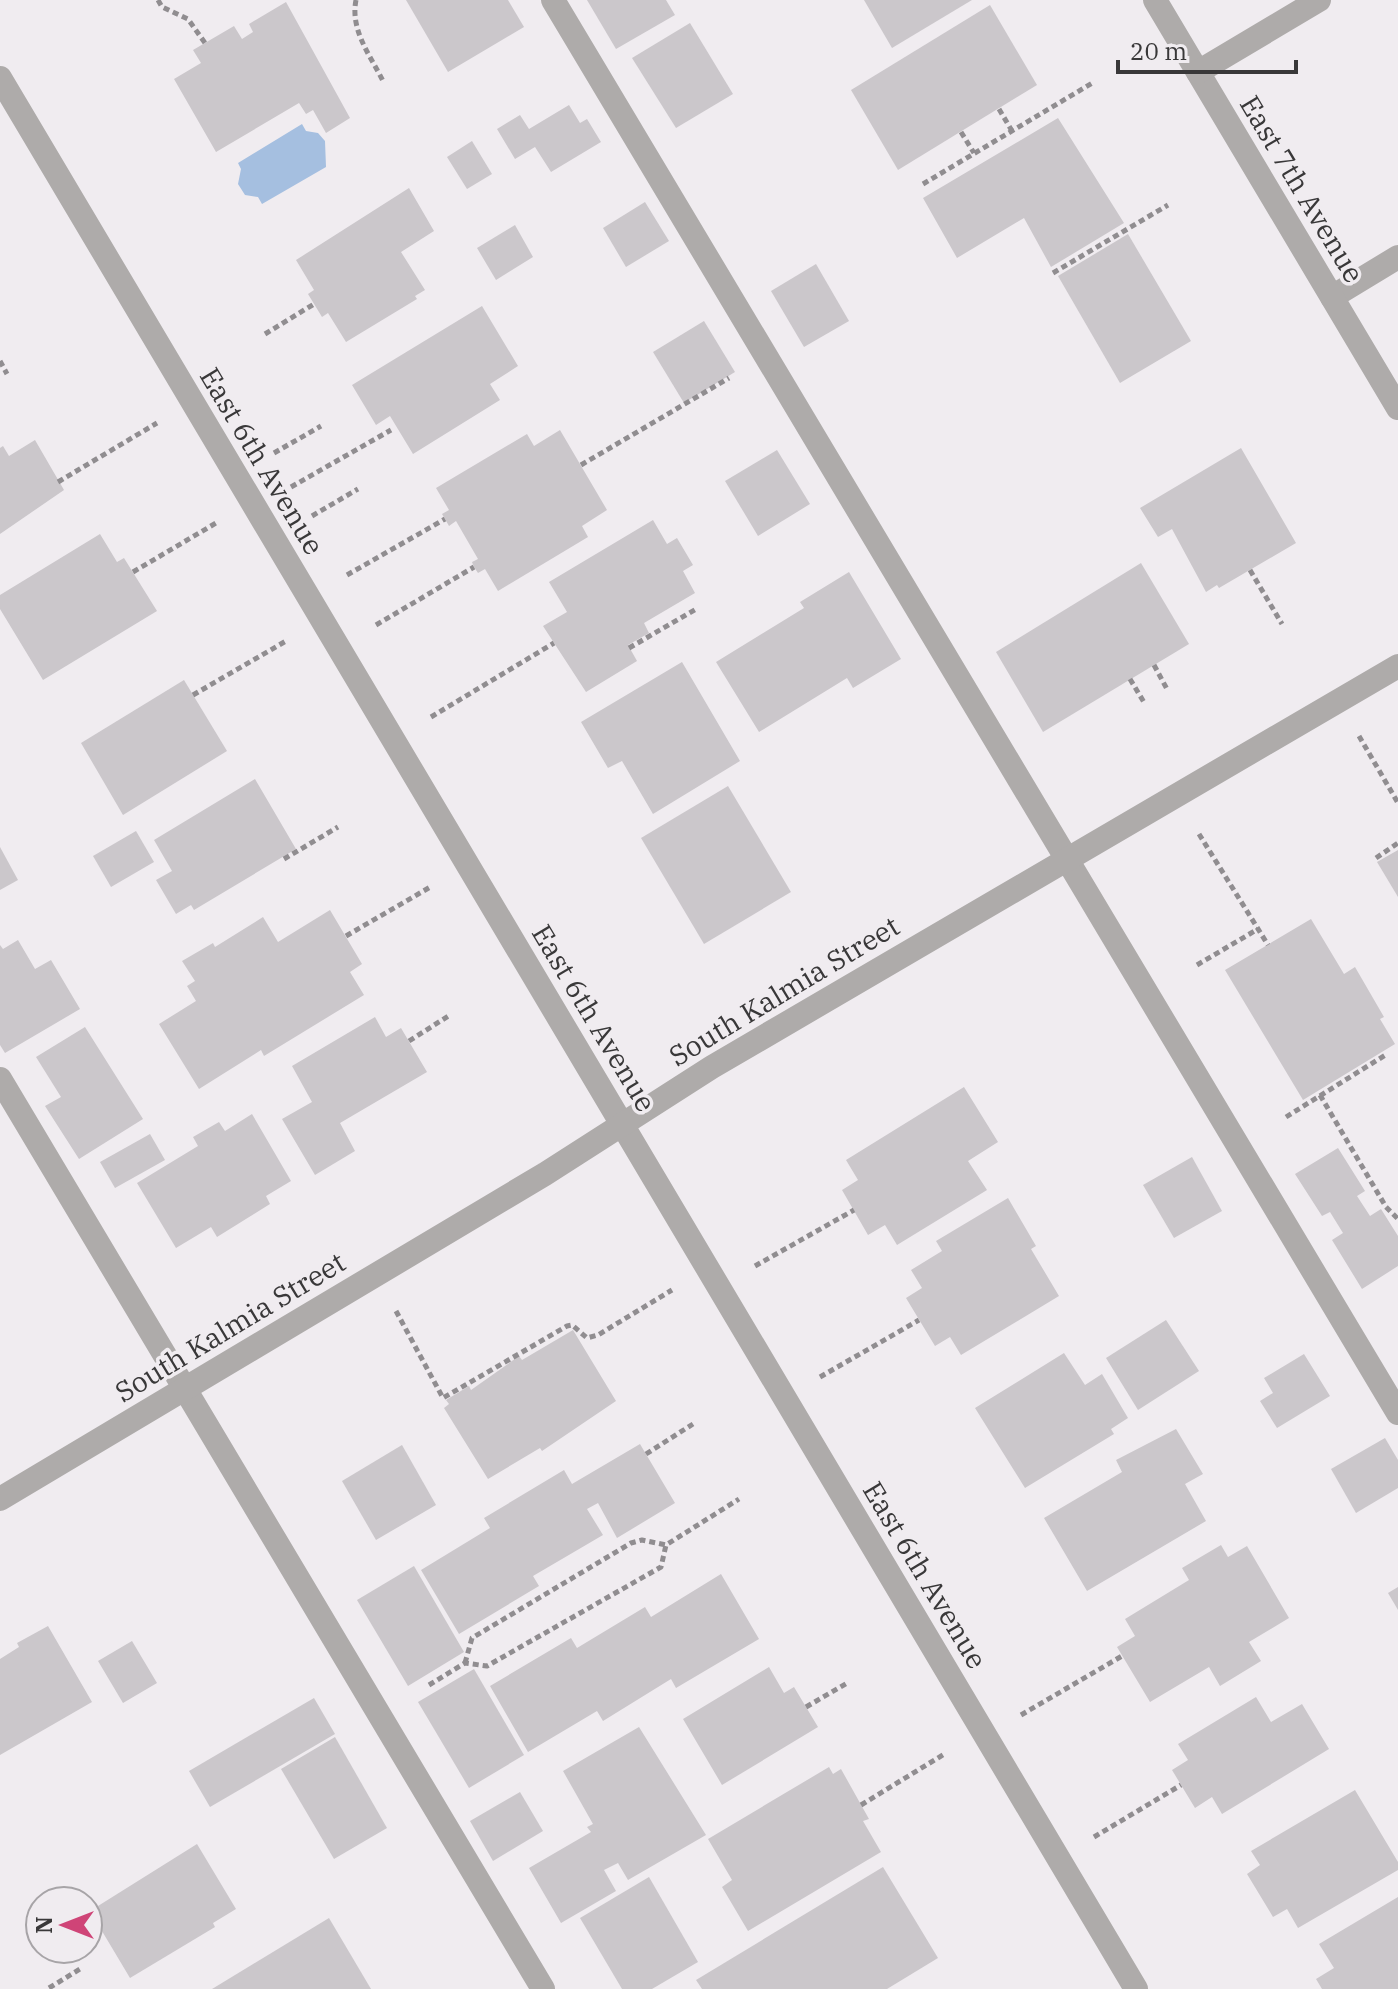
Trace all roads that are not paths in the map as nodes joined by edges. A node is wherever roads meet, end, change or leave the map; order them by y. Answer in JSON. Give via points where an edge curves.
{"nodes":[{"id":1,"x":553,"y":0,"type":"edge"},
{"id":2,"x":1155,"y":0,"type":"edge"},
{"id":3,"x":1319,"y":0,"type":"edge"},
{"id":4,"x":1198,"y":72,"type":"junction"},
{"id":5,"x":0,"y":78,"type":"edge"},
{"id":6,"x":1398,"y":257,"type":"edge"},
{"id":7,"x":1332,"y":297,"type":"junction"},
{"id":8,"x":1398,"y":408,"type":"edge"},
{"id":9,"x":1398,"y":666,"type":"edge"},
{"id":10,"x":1067,"y":859,"type":"junction"},
{"id":11,"x":0,"y":1079,"type":"edge"},
{"id":12,"x":622,"y":1124,"type":"junction"},
{"id":13,"x":185,"y":1388,"type":"junction"},
{"id":14,"x":1398,"y":1413,"type":"edge"},
{"id":15,"x":0,"y":1499,"type":"edge"},
{"id":16,"x":543,"y":1989,"type":"edge"},
{"id":17,"x":1136,"y":1989,"type":"edge"}],
"edges":[{"from":1,"to":10,"type":"street"},
{"from":2,"to":4,"type":"street","name":"East 7th Avenue"},
{"from":3,"to":4,"type":"street"},
{"from":4,"to":7,"type":"street","name":"East 7th Avenue"},
{"from":5,"to":12,"type":"street","name":"East 6th Avenue"},
{"from":6,"to":7,"type":"street"},
{"from":7,"to":8,"type":"street","name":"East 7th Avenue"},
{"from":9,"to":10,"type":"street","name":"South Kalmia Street"},
{"from":10,"to":12,"type":"street","name":"South Kalmia Street"},
{"from":10,"to":14,"type":"street"},
{"from":11,"to":13,"type":"street"},
{"from":12,"to":13,"type":"street","name":"South Kalmia Street"},
{"from":12,"to":17,"type":"street","name":"East 6th Avenue"},
{"from":13,"to":15,"type":"street","name":"South Kalmia Street"},
{"from":13,"to":16,"type":"street"}]}
